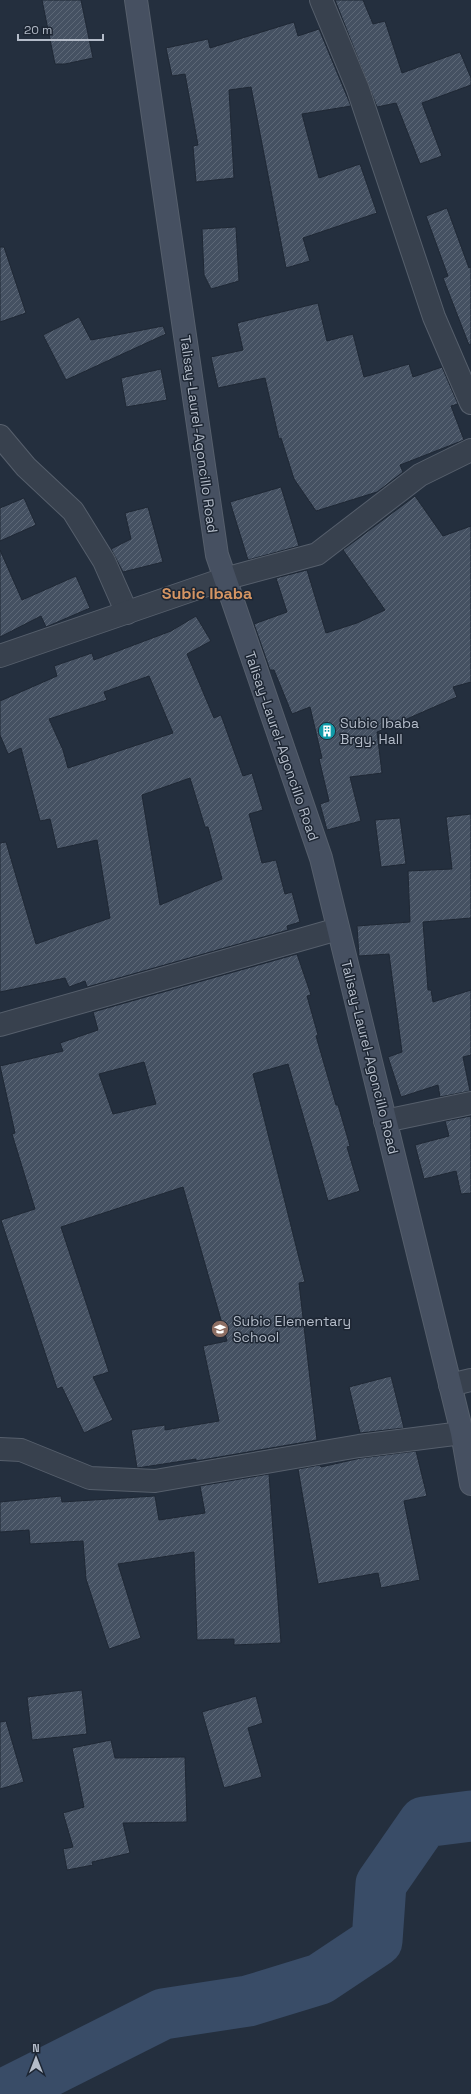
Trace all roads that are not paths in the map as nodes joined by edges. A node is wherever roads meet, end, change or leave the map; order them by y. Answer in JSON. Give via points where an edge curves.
{"nodes":[{"id":1,"x":136,"y":0,"type":"edge"},
{"id":2,"x":321,"y":0,"type":"edge"},
{"id":3,"x":471,"y":403,"type":"edge"},
{"id":4,"x":0,"y":436,"type":"edge"},
{"id":5,"x":471,"y":450,"type":"edge"},
{"id":6,"x":224,"y":579,"type":"junction"},
{"id":7,"x":127,"y":613,"type":"junction"},
{"id":8,"x":0,"y":656,"type":"edge"},
{"id":9,"x":338,"y":929,"type":"junction"},
{"id":10,"x":0,"y":1025,"type":"edge"},
{"id":11,"x":471,"y":1103,"type":"edge"},
{"id":12,"x":385,"y":1121,"type":"junction"},
{"id":13,"x":471,"y":1380,"type":"edge"},
{"id":14,"x":450,"y":1385,"type":"junction"},
{"id":15,"x":462,"y":1433,"type":"junction"},
{"id":16,"x":0,"y":1449,"type":"edge"},
{"id":17,"x":471,"y":1484,"type":"edge"}],
"edges":[{"from":1,"to":6,"type":"main road","name":"Talisay-Laurel-Agoncillo Road","via":[[217,555]]},
{"from":2,"to":3,"type":"street","via":[[358,89],[434,317]]},
{"from":4,"to":7,"type":"street","via":[[26,467],[73,511],[104,561]]},
{"from":5,"to":6,"type":"street","via":[[420,475],[316,554]]},
{"from":6,"to":7,"type":"street"},
{"from":6,"to":9,"type":"main road","name":"Talisay-Laurel-Agoncillo Road","via":[[321,858]]},
{"from":7,"to":8,"type":"street"},
{"from":9,"to":10,"type":"street"},
{"from":9,"to":12,"type":"main road","name":"Talisay-Laurel-Agoncillo Road"},
{"from":11,"to":12,"type":"street"},
{"from":12,"to":14,"type":"main road","name":"Talisay-Laurel-Agoncillo Road"},
{"from":13,"to":14,"type":"street"},
{"from":14,"to":15,"type":"main road","name":"Talisay-Laurel-Agoncillo Road"},
{"from":15,"to":16,"type":"street","via":[[359,1446],[155,1481],[90,1478],[22,1450]]},
{"from":15,"to":17,"type":"main road","name":"Talisay-Laurel-Agoncillo Road"}]}
